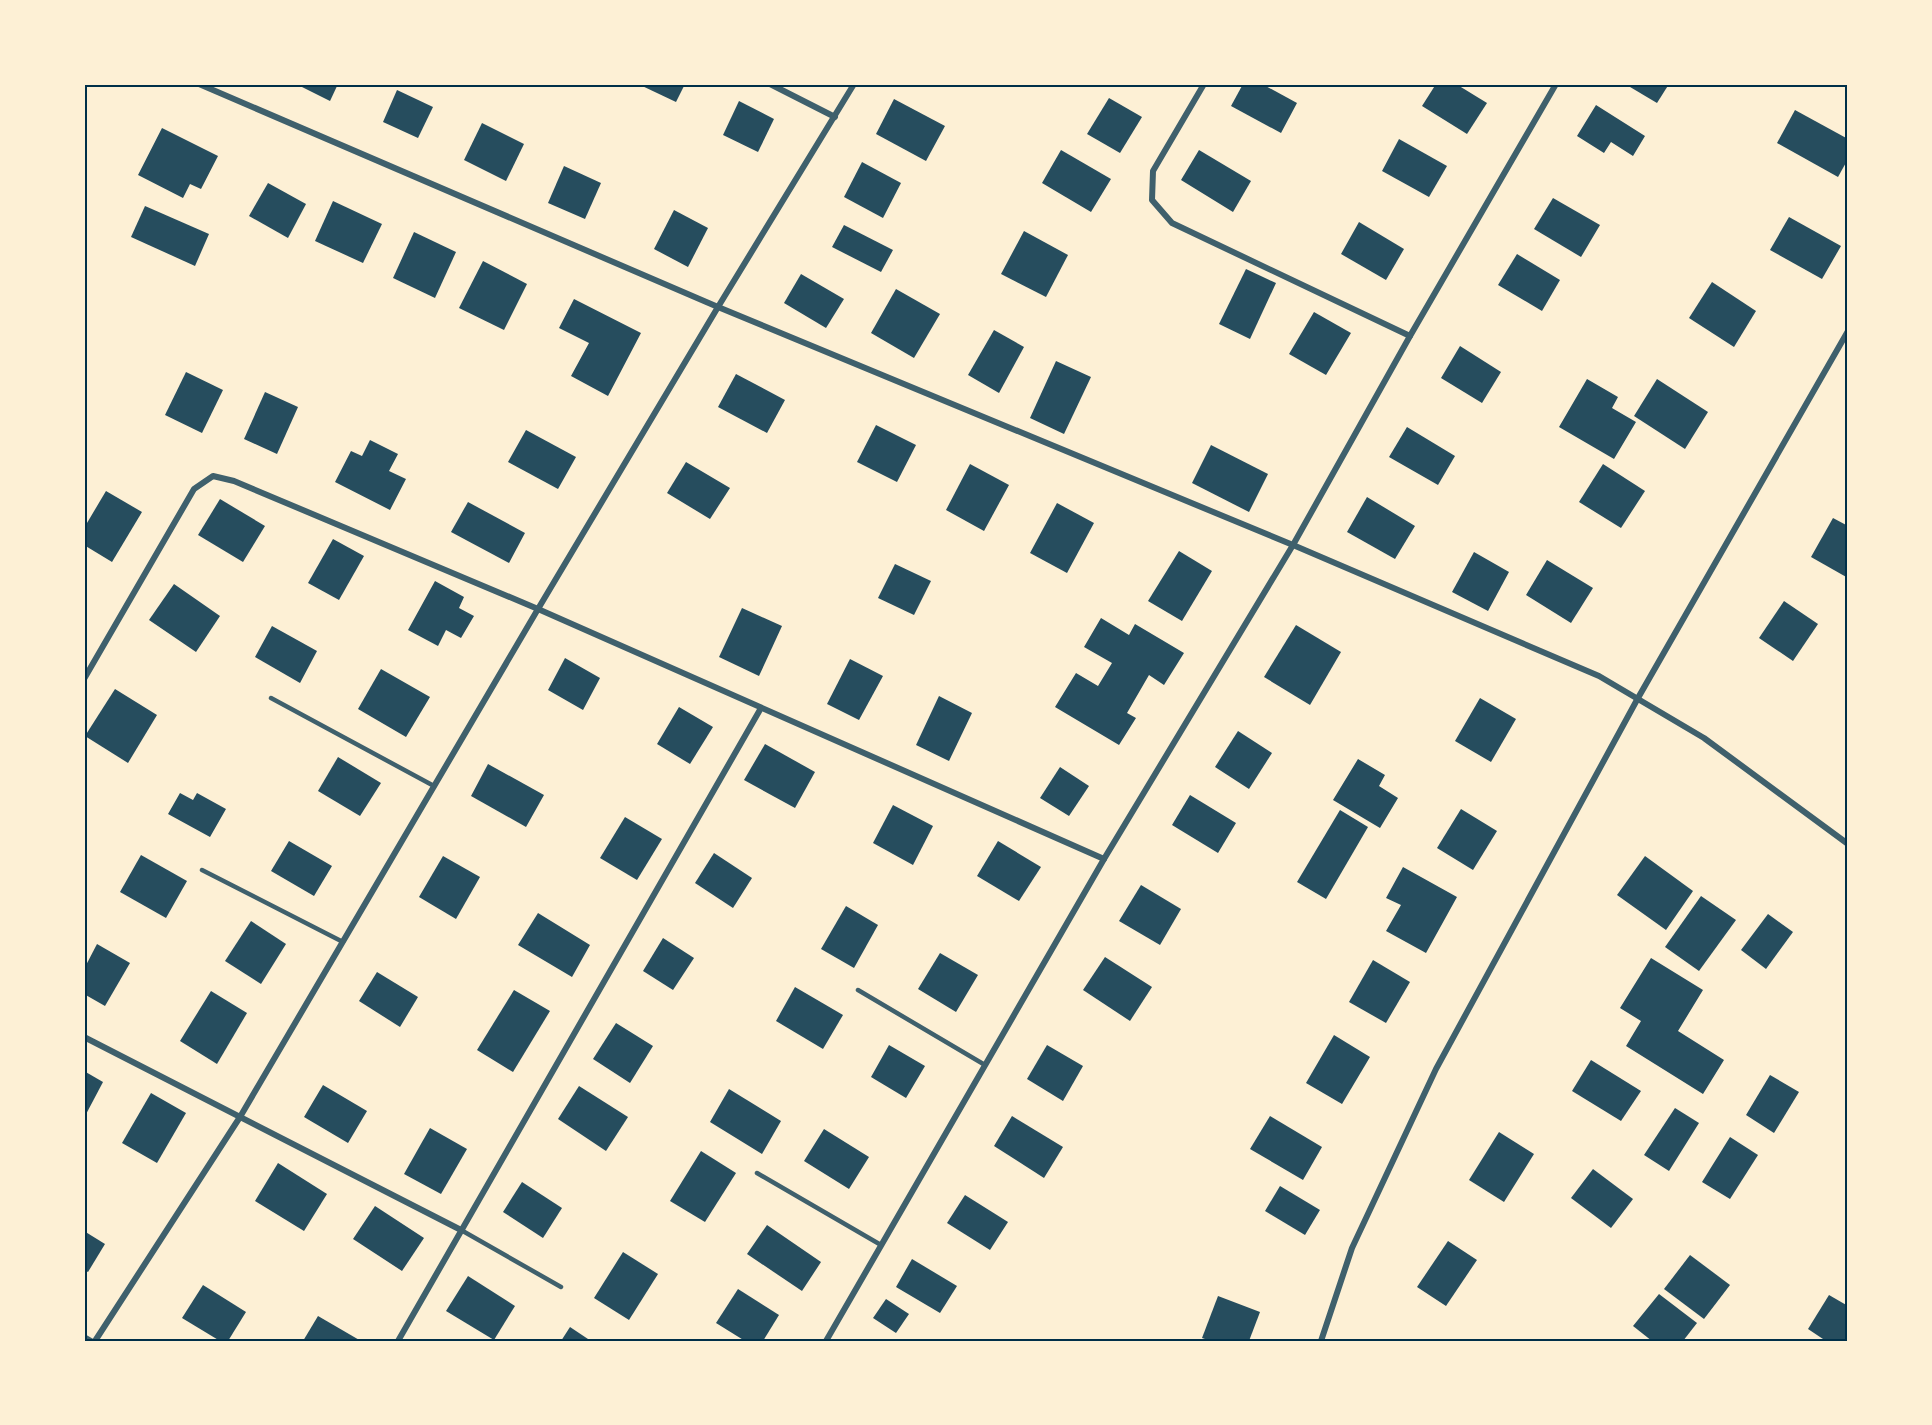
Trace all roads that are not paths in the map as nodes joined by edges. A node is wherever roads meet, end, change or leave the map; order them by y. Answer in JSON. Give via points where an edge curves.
{"nodes":[{"id":1,"x":199,"y":84,"type":"edge"},
{"id":2,"x":770,"y":84,"type":"edge"},
{"id":3,"x":854,"y":84,"type":"edge"},
{"id":4,"x":1204,"y":84,"type":"edge"},
{"id":5,"x":1556,"y":84,"type":"edge"},
{"id":6,"x":835,"y":117,"type":"junction"},
{"id":7,"x":718,"y":307,"type":"junction"},
{"id":8,"x":1848,"y":331,"type":"edge"},
{"id":9,"x":1410,"y":336,"type":"junction"},
{"id":10,"x":1293,"y":545,"type":"junction"},
{"id":11,"x":538,"y":609,"type":"junction"},
{"id":12,"x":84,"y":679,"type":"edge"},
{"id":13,"x":271,"y":698,"type":"dead end"},
{"id":14,"x":1638,"y":698,"type":"junction"},
{"id":15,"x":761,"y":708,"type":"junction"},
{"id":16,"x":434,"y":786,"type":"junction"},
{"id":17,"x":1848,"y":844,"type":"edge"},
{"id":18,"x":1104,"y":859,"type":"junction"},
{"id":19,"x":202,"y":870,"type":"dead end"},
{"id":20,"x":343,"y":942,"type":"junction"},
{"id":21,"x":858,"y":990,"type":"dead end"},
{"id":22,"x":84,"y":1037,"type":"edge"},
{"id":23,"x":986,"y":1065,"type":"junction"},
{"id":24,"x":240,"y":1117,"type":"junction"},
{"id":25,"x":757,"y":1173,"type":"dead end"},
{"id":26,"x":461,"y":1230,"type":"junction"},
{"id":27,"x":881,"y":1245,"type":"junction"},
{"id":28,"x":561,"y":1287,"type":"dead end"},
{"id":29,"x":84,"y":1337,"type":"edge"},
{"id":30,"x":93,"y":1341,"type":"edge"},
{"id":31,"x":398,"y":1341,"type":"edge"},
{"id":32,"x":826,"y":1341,"type":"edge"},
{"id":33,"x":1320,"y":1341,"type":"edge"}],
"edges":[{"from":1,"to":7,"type":"street"},
{"from":2,"to":6,"type":"street"},
{"from":3,"to":6,"type":"street"},
{"from":4,"to":9,"type":"street","via":[[1153,171],[1152,200],[1172,223]]},
{"from":5,"to":9,"type":"street"},
{"from":6,"to":7,"type":"street"},
{"from":7,"to":10,"type":"street"},
{"from":7,"to":11,"type":"street"},
{"from":8,"to":14,"type":"street"},
{"from":9,"to":10,"type":"street"},
{"from":10,"to":14,"type":"street","via":[[1599,676]]},
{"from":10,"to":18,"type":"street"},
{"from":11,"to":12,"type":"street","via":[[234,481],[213,476],[194,489]]},
{"from":11,"to":15,"type":"street"},
{"from":11,"to":16,"type":"street"},
{"from":13,"to":16,"type":"lane"},
{"from":14,"to":17,"type":"street","via":[[1704,738]]},
{"from":14,"to":33,"type":"street","via":[[1436,1069],[1352,1248]]},
{"from":15,"to":18,"type":"street"},
{"from":15,"to":26,"type":"street"},
{"from":16,"to":20,"type":"street"},
{"from":18,"to":23,"type":"street"},
{"from":19,"to":20,"type":"lane"},
{"from":20,"to":24,"type":"street"},
{"from":21,"to":23,"type":"lane"},
{"from":22,"to":24,"type":"street"},
{"from":23,"to":27,"type":"street"},
{"from":24,"to":26,"type":"street"},
{"from":24,"to":30,"type":"street"},
{"from":25,"to":27,"type":"lane"},
{"from":26,"to":28,"type":"lane"},
{"from":26,"to":31,"type":"street"},
{"from":27,"to":32,"type":"street"},
{"from":29,"to":30,"type":"street"}]}
